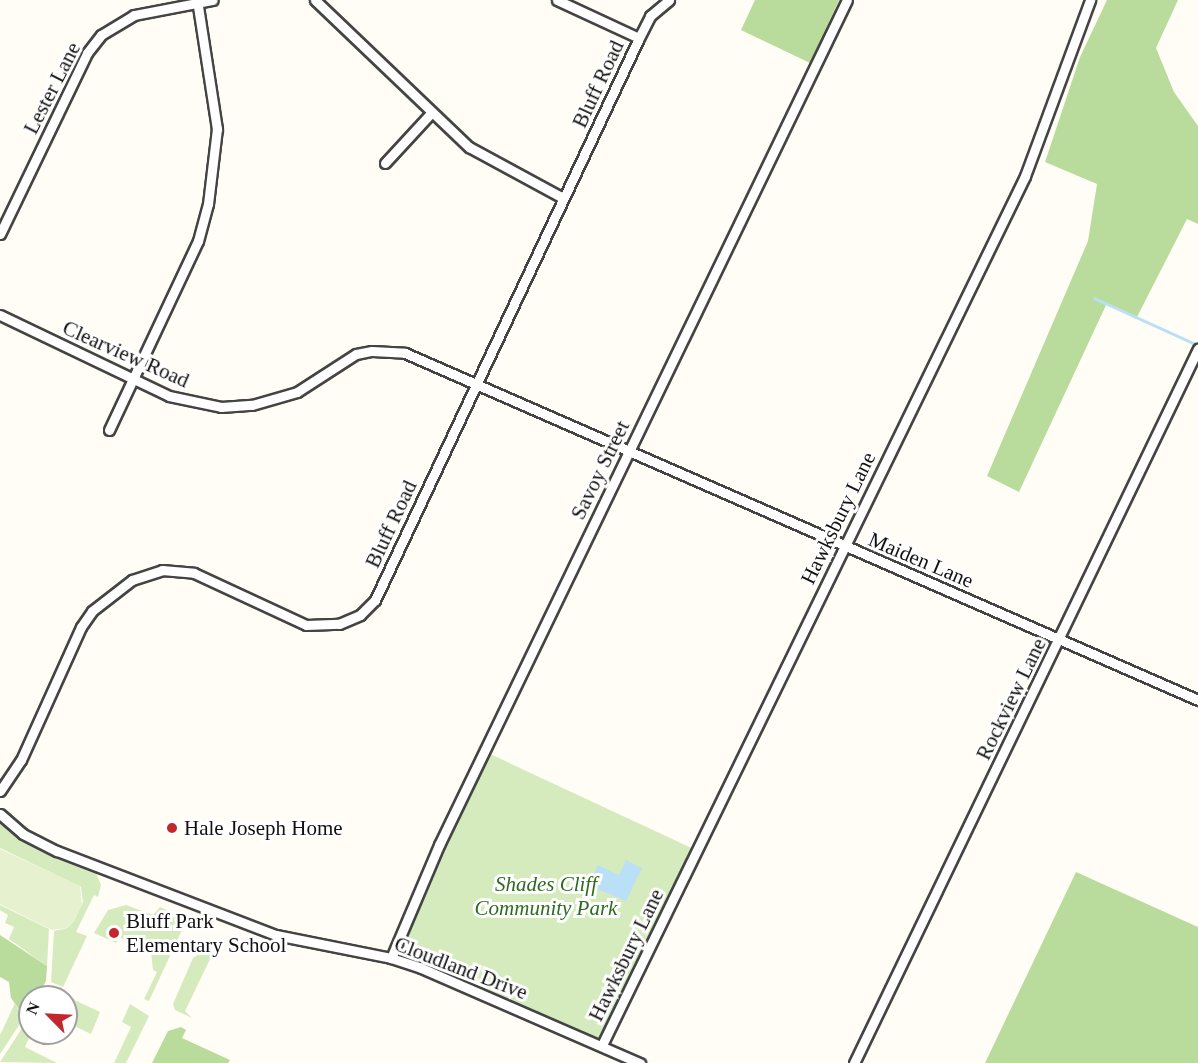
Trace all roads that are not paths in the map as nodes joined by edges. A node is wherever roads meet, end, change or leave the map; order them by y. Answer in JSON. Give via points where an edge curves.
{"nodes":[{"id":1,"x":213,"y":0,"type":"edge"},
{"id":2,"x":315,"y":0,"type":"edge"},
{"id":3,"x":558,"y":0,"type":"edge"},
{"id":4,"x":669,"y":0,"type":"edge"},
{"id":5,"x":847,"y":0,"type":"edge"},
{"id":6,"x":1090,"y":0,"type":"edge"},
{"id":7,"x":197,"y":1,"type":"edge"},
{"id":8,"x":639,"y":38,"type":"junction"},
{"id":9,"x":432,"y":112,"type":"junction"},
{"id":10,"x":385,"y":163,"type":"dead end"},
{"id":11,"x":563,"y":198,"type":"junction"},
{"id":12,"x":0,"y":234,"type":"edge"},
{"id":13,"x":0,"y":315,"type":"edge"},
{"id":14,"x":1198,"y":349,"type":"edge"},
{"id":15,"x":133,"y":380,"type":"junction"},
{"id":16,"x":474,"y":385,"type":"junction"},
{"id":17,"x":109,"y":430,"type":"dead end"},
{"id":18,"x":630,"y":452,"type":"junction"},
{"id":19,"x":843,"y":546,"type":"junction"},
{"id":20,"x":1059,"y":640,"type":"junction"},
{"id":21,"x":1198,"y":700,"type":"edge"},
{"id":22,"x":0,"y":791,"type":"edge"},
{"id":23,"x":0,"y":814,"type":"edge"},
{"id":24,"x":391,"y":958,"type":"junction"},
{"id":25,"x":602,"y":1045,"type":"junction"},
{"id":26,"x":640,"y":1063,"type":"edge"},
{"id":27,"x":854,"y":1063,"type":"edge"}],
"edges":[{"from":1,"to":7,"type":"street","name":"Lester Lane"},
{"from":2,"to":9,"type":"street"},
{"from":3,"to":8,"type":"street"},
{"from":4,"to":8,"type":"street","name":"Bluff Road","via":[[650,16]]},
{"from":5,"to":18,"type":"street","name":"Savoy Street"},
{"from":6,"to":19,"type":"street","name":"Hawksbury Lane","via":[[1025,176]]},
{"from":7,"to":12,"type":"street","name":"Lester Lane","via":[[134,15],[101,35],[87,53]]},
{"from":7,"to":15,"type":"street","via":[[216,129],[208,204],[198,241]]},
{"from":8,"to":11,"type":"street","name":"Bluff Road"},
{"from":9,"to":10,"type":"street"},
{"from":9,"to":11,"type":"street","via":[[488,160]]},
{"from":11,"to":16,"type":"street","name":"Bluff Road"},
{"from":13,"to":15,"type":"street","name":"Clearview Road"},
{"from":14,"to":20,"type":"street","name":"Rockview Lane"},
{"from":15,"to":16,"type":"street","name":"Clearview Road","via":[[194,403],[252,405],[297,392],[356,354],[389,351],[405,353]]},
{"from":15,"to":17,"type":"street"},
{"from":16,"to":18,"type":"street","name":"Clearview Road"},
{"from":16,"to":22,"type":"street","name":"Bluff Road","via":[[375,600],[360,615],[339,624],[306,625],[194,573],[162,570],[132,580],[92,611],[81,627],[21,760]]},
{"from":18,"to":19,"type":"street","name":"Maiden Lane"},
{"from":18,"to":24,"type":"street","name":"Savoy Street","via":[[439,845]]},
{"from":19,"to":20,"type":"street","name":"Maiden Lane"},
{"from":19,"to":25,"type":"street","name":"Hawksbury Lane","via":[[782,680]]},
{"from":20,"to":21,"type":"street","name":"Maiden Lane"},
{"from":20,"to":27,"type":"street","name":"Rockview Lane"},
{"from":23,"to":24,"type":"street","name":"Cloudland Drive","via":[[23,834],[57,851],[276,935]]},
{"from":24,"to":25,"type":"street","name":"Cloudland Drive"},
{"from":25,"to":26,"type":"street","name":"Cloudland Drive"}]}
